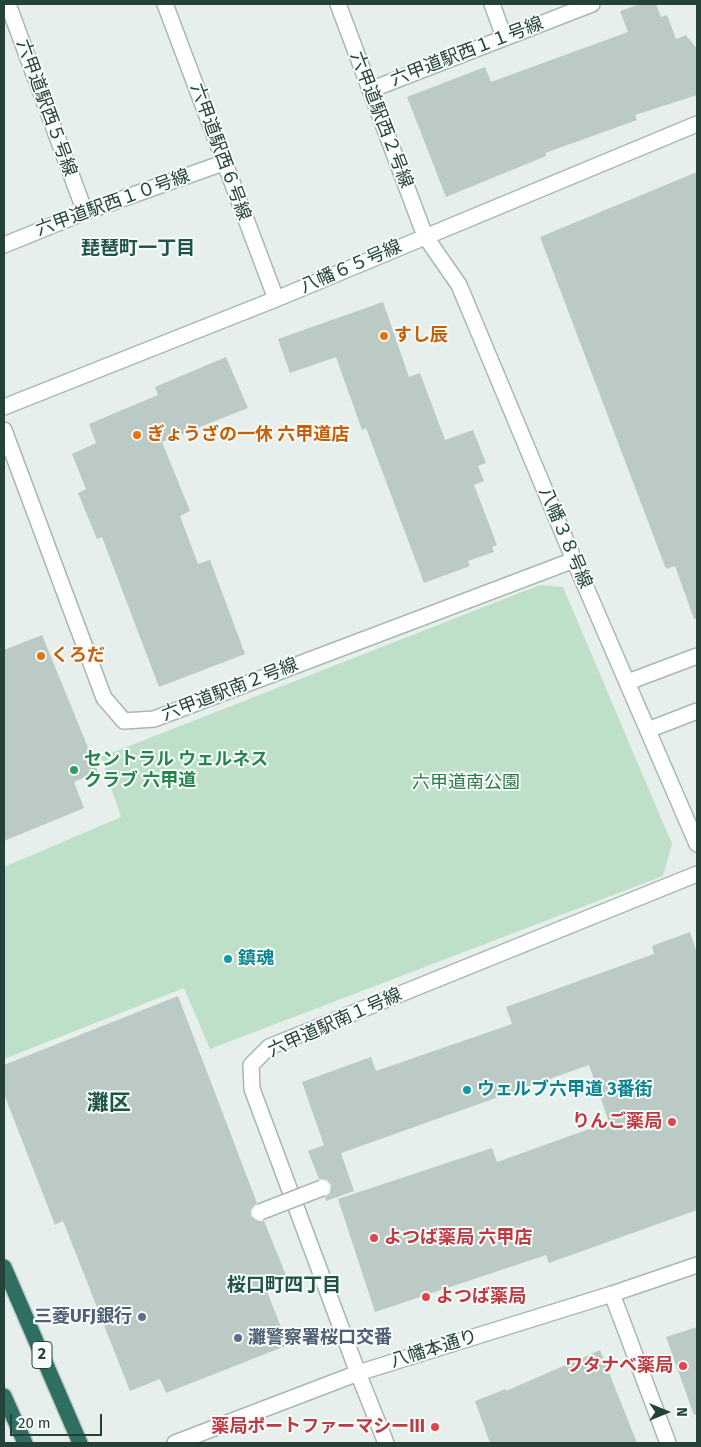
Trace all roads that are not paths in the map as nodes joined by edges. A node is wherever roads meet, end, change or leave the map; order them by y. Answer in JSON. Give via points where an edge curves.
{"nodes":[{"id":1,"x":8,"y":4,"type":"edge"},
{"id":2,"x":165,"y":4,"type":"edge"},
{"id":3,"x":338,"y":4,"type":"edge"},
{"id":4,"x":492,"y":4,"type":"edge"},
{"id":5,"x":592,"y":4,"type":"edge"},
{"id":6,"x":504,"y":37,"type":"junction"},
{"id":7,"x":370,"y":90,"type":"junction"},
{"id":8,"x":697,"y":124,"type":"edge"},
{"id":9,"x":223,"y":163,"type":"junction"},
{"id":10,"x":85,"y":212,"type":"junction"},
{"id":11,"x":425,"y":236,"type":"junction"},
{"id":12,"x":4,"y":245,"type":"edge"},
{"id":13,"x":276,"y":299,"type":"junction"},
{"id":14,"x":4,"y":407,"type":"edge"},
{"id":15,"x":4,"y":430,"type":"edge"},
{"id":16,"x":574,"y":560,"type":"junction"},
{"id":17,"x":697,"y":656,"type":"edge"},
{"id":18,"x":628,"y":682,"type":"junction"},
{"id":19,"x":697,"y":711,"type":"edge"},
{"id":20,"x":648,"y":730,"type":"junction"},
{"id":21,"x":697,"y":844,"type":"edge"},
{"id":22,"x":697,"y":874,"type":"edge"},
{"id":23,"x":322,"y":1188,"type":"dead end"},
{"id":24,"x":260,"y":1212,"type":"dead end"},
{"id":25,"x":697,"y":1265,"type":"edge"},
{"id":26,"x":4,"y":1267,"type":"edge"},
{"id":27,"x":612,"y":1294,"type":"junction"},
{"id":28,"x":358,"y":1373,"type":"junction"},
{"id":29,"x":4,"y":1396,"type":"edge"},
{"id":30,"x":25,"y":1443,"type":"edge"},
{"id":31,"x":80,"y":1443,"type":"edge"},
{"id":32,"x":175,"y":1443,"type":"edge"},
{"id":33,"x":386,"y":1443,"type":"edge"},
{"id":34,"x":668,"y":1443,"type":"edge"}],
"edges":[{"from":1,"to":10,"type":"street","name":"六甲道駅西５号線"},
{"from":2,"to":9,"type":"street","name":"六甲道駅西６号線"},
{"from":3,"to":7,"type":"street","name":"六甲道駅西２号線"},
{"from":4,"to":6,"type":"street"},
{"from":5,"to":6,"type":"street","name":"六甲道駅西１１号線"},
{"from":6,"to":7,"type":"street","name":"六甲道駅西１１号線"},
{"from":7,"to":11,"type":"street","name":"六甲道駅西２号線"},
{"from":8,"to":11,"type":"street","name":"八幡６５号線"},
{"from":9,"to":10,"type":"street","name":"六甲道駅西１０号線"},
{"from":9,"to":13,"type":"street","name":"六甲道駅西６号線"},
{"from":10,"to":12,"type":"street","name":"六甲道駅西１０号線"},
{"from":11,"to":13,"type":"street","name":"八幡６５号線"},
{"from":11,"to":16,"type":"street","name":"八幡３８号線","via":[[459,285]]},
{"from":13,"to":14,"type":"street","name":"八幡６５号線"},
{"from":15,"to":16,"type":"street","name":"六甲道駅南２号線","via":[[104,698],[124,720],[154,719]]},
{"from":16,"to":18,"type":"street","name":"八幡３８号線"},
{"from":17,"to":18,"type":"street"},
{"from":18,"to":20,"type":"street","name":"八幡３８号線"},
{"from":19,"to":20,"type":"street"},
{"from":20,"to":21,"type":"street","name":"八幡３８号線"},
{"from":22,"to":28,"type":"street","name":"六甲道駅南１号線","via":[[269,1047],[251,1065],[252,1089]]},
{"from":23,"to":24,"type":"street","bridge":true},
{"from":25,"to":27,"type":"street","name":"八幡本通り"},
{"from":26,"to":31,"type":"highway","number":"2"},
{"from":27,"to":28,"type":"street","name":"八幡本通り"},
{"from":27,"to":34,"type":"street"},
{"from":28,"to":32,"type":"street","name":"八幡本通り"},
{"from":28,"to":33,"type":"street","name":"六甲道駅南１号線"},
{"from":29,"to":30,"type":"highway"}]}
